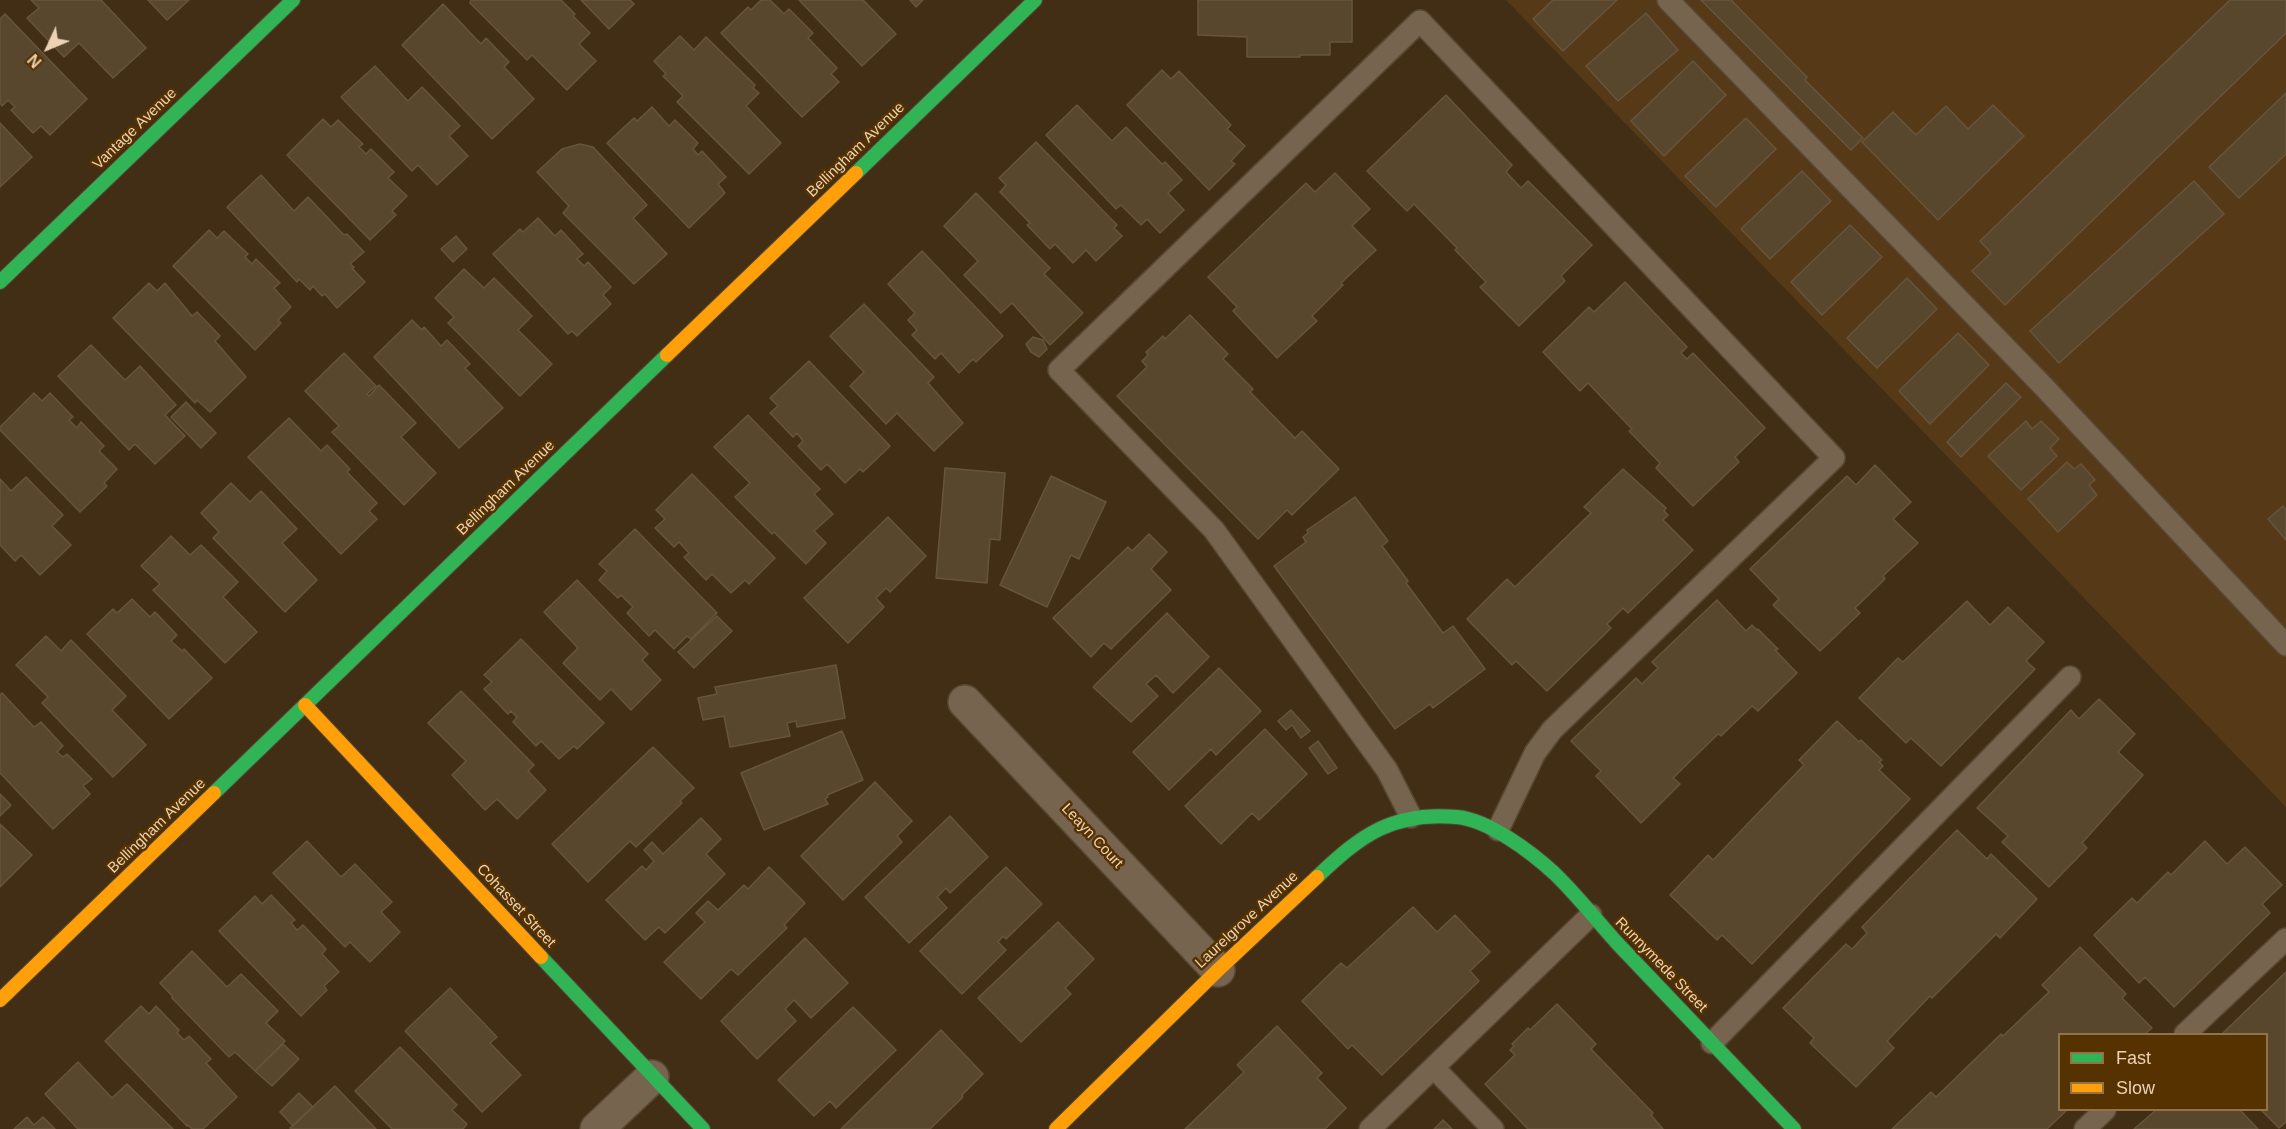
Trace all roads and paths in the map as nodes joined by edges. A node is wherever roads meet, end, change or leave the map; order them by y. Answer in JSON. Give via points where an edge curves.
{"nodes":[{"id":1,"x":292,"y":0,"type":"edge"},
{"id":2,"x":1035,"y":0,"type":"edge"},
{"id":3,"x":1668,"y":0,"type":"edge"},
{"id":4,"x":0,"y":282,"type":"edge"},
{"id":5,"x":2286,"y":645,"type":"edge"},
{"id":6,"x":2070,"y":677,"type":"dead end"},
{"id":7,"x":965,"y":702,"type":"dead end"},
{"id":8,"x":305,"y":705,"type":"junction"},
{"id":9,"x":1411,"y":817,"type":"junction"},
{"id":10,"x":1498,"y":830,"type":"junction"},
{"id":11,"x":1591,"y":915,"type":"junction"},
{"id":12,"x":2286,"y":939,"type":"edge"},
{"id":13,"x":1218,"y":970,"type":"junction"},
{"id":14,"x":0,"y":1000,"type":"edge"},
{"id":15,"x":2187,"y":1033,"type":"edge"},
{"id":16,"x":1712,"y":1042,"type":"junction"},
{"id":17,"x":1434,"y":1068,"type":"junction"},
{"id":18,"x":652,"y":1077,"type":"junction"},
{"id":19,"x":2104,"y":1111,"type":"edge"},
{"id":20,"x":597,"y":1129,"type":"edge"},
{"id":21,"x":703,"y":1129,"type":"edge"},
{"id":22,"x":1056,"y":1129,"type":"edge"},
{"id":23,"x":1370,"y":1129,"type":"edge"},
{"id":24,"x":1493,"y":1129,"type":"edge"},
{"id":25,"x":1794,"y":1129,"type":"edge"},
{"id":26,"x":2085,"y":1129,"type":"edge"}],
"edges":[{"from":1,"to":4,"type":"street","name":"Vantage Avenue"},
{"from":2,"to":8,"type":"street","name":"Bellingham Avenue"},
{"from":3,"to":5,"type":"lane","via":[[2035,378]]},
{"from":6,"to":16,"type":"lane"},
{"from":7,"to":13,"type":"street","name":"Leayn Court"},
{"from":8,"to":14,"type":"street","name":"Bellingham Avenue"},
{"from":8,"to":18,"type":"street","name":"Cohasset Street"},
{"from":9,"to":10,"type":"street","name":"Laurelgrove Avenue","via":[[1459,816]]},
{"from":9,"to":10,"type":"lane","via":[[1387,770],[1214,530],[1059,370],[1420,21],[1834,458],[1552,730],[1535,753]]},
{"from":9,"to":13,"type":"street","name":"Laurelgrove Avenue","via":[[1378,828],[1337,858]]},
{"from":10,"to":11,"type":"street","name":"Runnymede Street","via":[[1554,873]]},
{"from":11,"to":16,"type":"street","name":"Runnymede Street"},
{"from":11,"to":17,"type":"lane"},
{"from":12,"to":15,"type":"lane"},
{"from":13,"to":22,"type":"street","name":"Laurelgrove Avenue"},
{"from":16,"to":25,"type":"street","name":"Runnymede Street"},
{"from":17,"to":23,"type":"lane"},
{"from":17,"to":24,"type":"lane"},
{"from":18,"to":20,"type":"street"},
{"from":18,"to":21,"type":"street","name":"Cohasset Street"},
{"from":19,"to":26,"type":"lane"}]}
